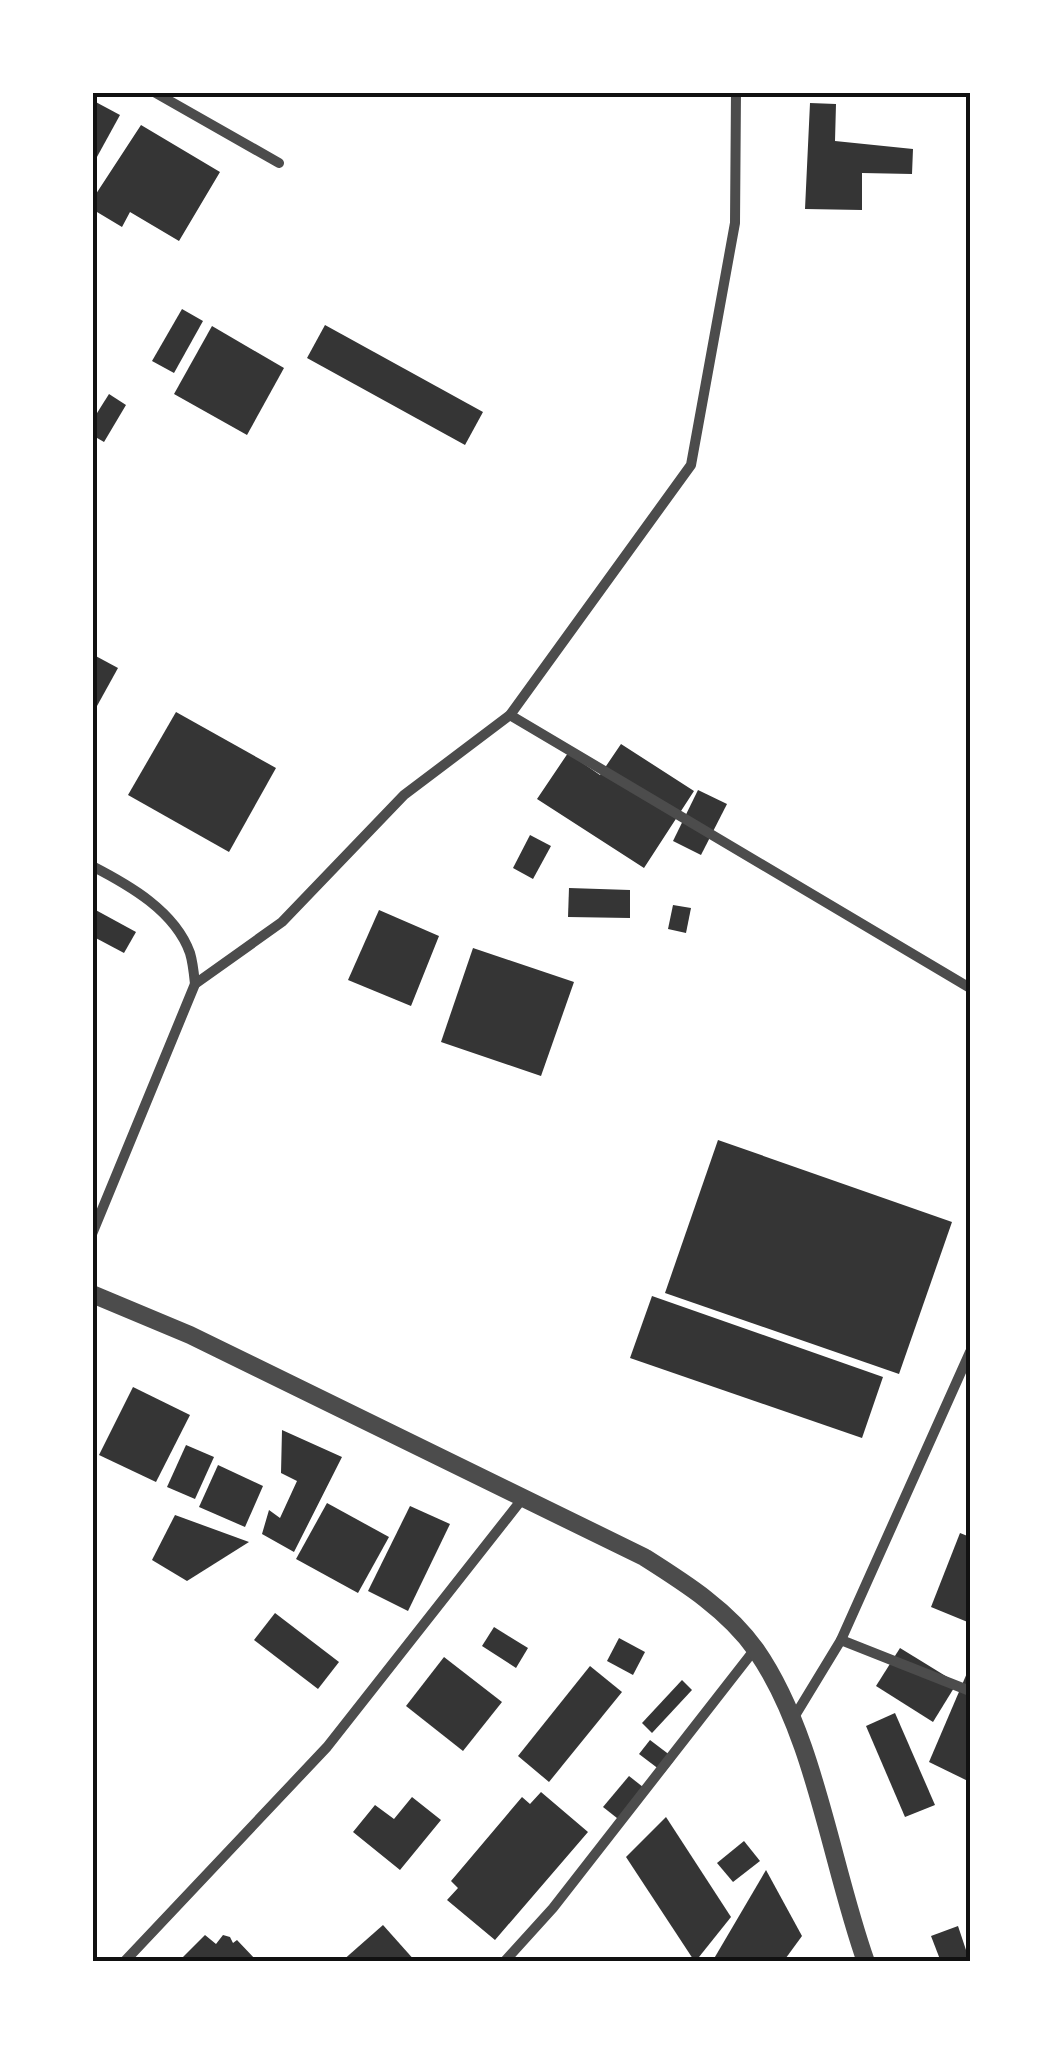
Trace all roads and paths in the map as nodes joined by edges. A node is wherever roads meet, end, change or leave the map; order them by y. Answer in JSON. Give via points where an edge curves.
{"nodes":[{"id":1,"x":154,"y":92,"type":"edge"},
{"id":2,"x":736,"y":92,"type":"edge"},
{"id":3,"x":279,"y":163,"type":"dead end"},
{"id":4,"x":510,"y":715,"type":"junction"},
{"id":5,"x":92,"y":866,"type":"edge"},
{"id":6,"x":196,"y":984,"type":"junction"},
{"id":7,"x":970,"y":988,"type":"edge"},
{"id":8,"x":92,"y":1234,"type":"edge"},
{"id":9,"x":92,"y":1294,"type":"edge"},
{"id":10,"x":970,"y":1352,"type":"edge"},
{"id":11,"x":523,"y":1498,"type":"junction"},
{"id":12,"x":841,"y":1640,"type":"junction"},
{"id":13,"x":755,"y":1649,"type":"junction"},
{"id":14,"x":970,"y":1691,"type":"edge"},
{"id":15,"x":792,"y":1720,"type":"junction"},
{"id":16,"x":124,"y":1962,"type":"edge"},
{"id":17,"x":504,"y":1962,"type":"edge"},
{"id":18,"x":866,"y":1962,"type":"edge"}],
"edges":[{"from":1,"to":3,"type":"street"},
{"from":2,"to":4,"type":"street","via":[[735,223],[691,465]]},
{"from":4,"to":6,"type":"street","via":[[404,794],[282,922]]},
{"from":4,"to":7,"type":"street"},
{"from":5,"to":6,"type":"street","via":[[137,889],[177,931],[190,952]]},
{"from":6,"to":8,"type":"street"},
{"from":9,"to":11,"type":"street"},
{"from":10,"to":12,"type":"street"},
{"from":11,"to":13,"type":"street","via":[[688,1585]]},
{"from":11,"to":16,"type":"street","via":[[327,1747]]},
{"from":12,"to":14,"type":"street"},
{"from":12,"to":15,"type":"street"},
{"from":13,"to":15,"type":"street"},
{"from":13,"to":17,"type":"street"},
{"from":15,"to":18,"type":"street"}]}
